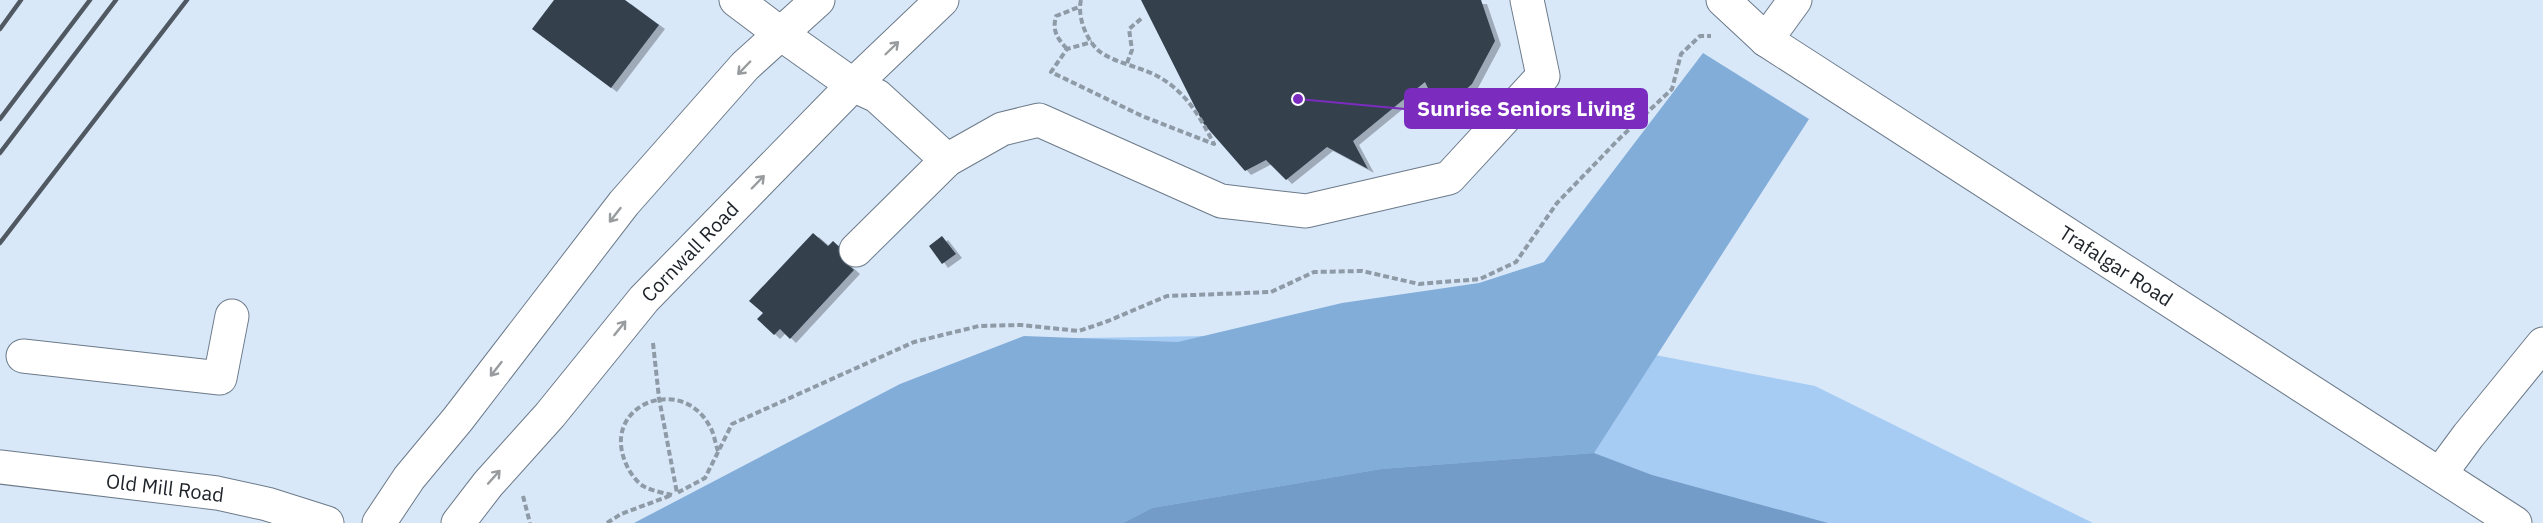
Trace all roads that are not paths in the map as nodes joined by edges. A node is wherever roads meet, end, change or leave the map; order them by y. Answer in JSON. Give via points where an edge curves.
{"nodes":[{"id":1,"x":736,"y":0,"type":"edge"},
{"id":2,"x":818,"y":0,"type":"edge"},
{"id":3,"x":942,"y":0,"type":"edge"},
{"id":4,"x":1527,"y":0,"type":"edge"},
{"id":5,"x":1723,"y":0,"type":"edge"},
{"id":6,"x":1795,"y":0,"type":"edge"},
{"id":7,"x":781,"y":34,"type":"junction"},
{"id":8,"x":1766,"y":40,"type":"junction"},
{"id":9,"x":853,"y":85,"type":"junction"},
{"id":10,"x":947,"y":160,"type":"junction"},
{"id":11,"x":856,"y":250,"type":"dead end"},
{"id":12,"x":232,"y":316,"type":"dead end"},
{"id":13,"x":2543,"y":344,"type":"edge"},
{"id":14,"x":23,"y":356,"type":"dead end"},
{"id":15,"x":0,"y":467,"type":"edge"},
{"id":16,"x":2440,"y":474,"type":"junction"},
{"id":17,"x":327,"y":523,"type":"edge"},
{"id":18,"x":379,"y":523,"type":"edge"},
{"id":19,"x":458,"y":523,"type":"edge"},
{"id":20,"x":2515,"y":523,"type":"edge"}],
"edges":[{"from":1,"to":7,"type":"main road"},
{"from":2,"to":7,"type":"main road"},
{"from":9,"to":3,"type":"main road","name":"Cornwall Road","one_way":true},
{"from":4,"to":10,"type":"main road","via":[[1543,76],[1449,177],[1306,211],[1221,201],[1039,120],[1002,129]]},
{"from":5,"to":8,"type":"main road","name":"Trafalgar Road"},
{"from":6,"to":8,"type":"main road"},
{"from":7,"to":9,"type":"main road"},
{"from":7,"to":18,"type":"main road","one_way":true,"via":[[745,66],[624,203],[409,478]]},
{"from":8,"to":16,"type":"main road","name":"Trafalgar Road"},
{"from":9,"to":10,"type":"main road","via":[[877,96]]},
{"from":19,"to":9,"type":"main road","name":"Cornwall Road","one_way":true,"via":[[644,299]]},
{"from":10,"to":11,"type":"main road"},
{"from":12,"to":14,"type":"main road","via":[[220,378]]},
{"from":13,"to":16,"type":"main road"},
{"from":15,"to":17,"type":"main road","name":"Old Mill Road","via":[[217,493]]},
{"from":16,"to":20,"type":"main road","name":"Trafalgar Road"}]}
